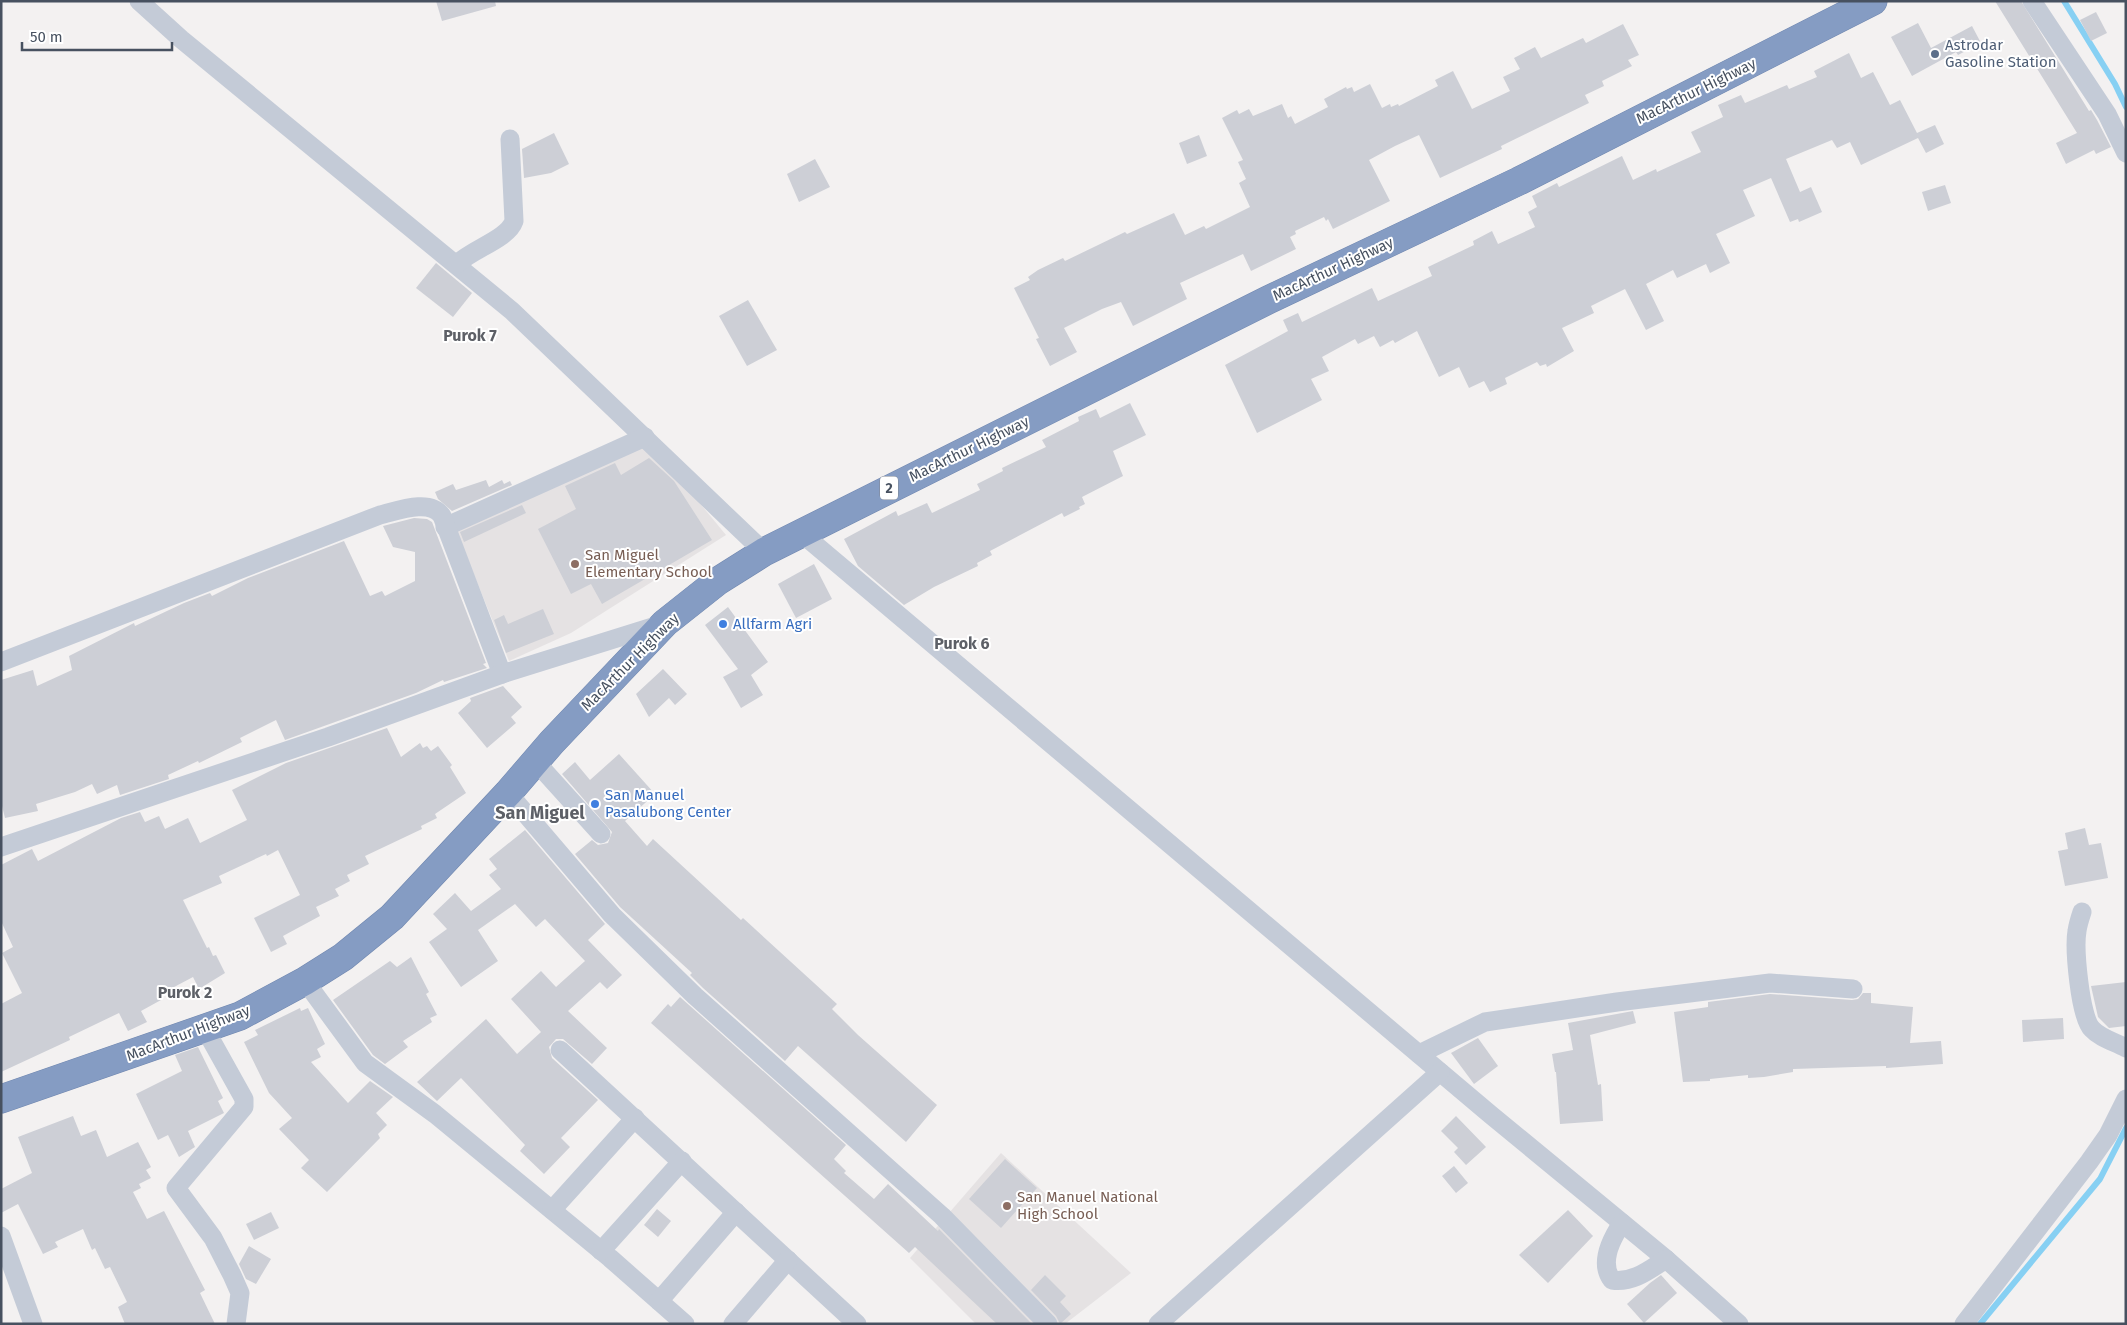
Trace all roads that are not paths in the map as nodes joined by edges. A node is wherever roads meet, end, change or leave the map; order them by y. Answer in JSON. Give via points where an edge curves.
{"nodes":[{"id":1,"x":139,"y":1,"type":"edge"},
{"id":2,"x":1873,"y":1,"type":"edge"},
{"id":3,"x":2032,"y":1,"type":"edge"},
{"id":4,"x":510,"y":140,"type":"dead end"},
{"id":5,"x":2126,"y":153,"type":"edge"},
{"id":6,"x":456,"y":264,"type":"junction"},
{"id":7,"x":645,"y":437,"type":"junction"},
{"id":8,"x":445,"y":527,"type":"junction"},
{"id":9,"x":800,"y":532,"type":"junction"},
{"id":10,"x":764,"y":552,"type":"junction"},
{"id":11,"x":665,"y":623,"type":"junction"},
{"id":12,"x":1,"y":662,"type":"edge"},
{"id":13,"x":502,"y":674,"type":"junction"},
{"id":14,"x":536,"y":761,"type":"junction"},
{"id":15,"x":508,"y":793,"type":"junction"},
{"id":16,"x":601,"y":834,"type":"dead end"},
{"id":17,"x":1,"y":847,"type":"edge"},
{"id":18,"x":2082,"y":912,"type":"dead end"},
{"id":19,"x":305,"y":981,"type":"junction"},
{"id":20,"x":1853,"y":989,"type":"dead end"},
{"id":21,"x":205,"y":1029,"type":"junction"},
{"id":22,"x":2126,"y":1048,"type":"edge"},
{"id":23,"x":560,"y":1050,"type":"dead end"},
{"id":24,"x":1419,"y":1054,"type":"junction"},
{"id":25,"x":1440,"y":1072,"type":"junction"},
{"id":26,"x":1,"y":1098,"type":"edge"},
{"id":27,"x":2126,"y":1099,"type":"edge"},
{"id":28,"x":635,"y":1118,"type":"junction"},
{"id":29,"x":682,"y":1161,"type":"junction"},
{"id":30,"x":552,"y":1210,"type":"junction"},
{"id":31,"x":736,"y":1212,"type":"junction"},
{"id":32,"x":1622,"y":1223,"type":"junction"},
{"id":33,"x":1,"y":1236,"type":"edge"},
{"id":34,"x":601,"y":1251,"type":"junction"},
{"id":35,"x":1666,"y":1259,"type":"junction"},
{"id":36,"x":788,"y":1260,"type":"junction"},
{"id":37,"x":659,"y":1301,"type":"junction"},
{"id":38,"x":33,"y":1324,"type":"edge"},
{"id":39,"x":236,"y":1324,"type":"edge"},
{"id":40,"x":685,"y":1324,"type":"edge"},
{"id":41,"x":733,"y":1324,"type":"edge"},
{"id":42,"x":858,"y":1324,"type":"edge"},
{"id":43,"x":1048,"y":1324,"type":"edge"},
{"id":44,"x":1158,"y":1324,"type":"edge"},
{"id":45,"x":1739,"y":1324,"type":"edge"},
{"id":46,"x":1964,"y":1324,"type":"edge"}],
"edges":[{"from":1,"to":6,"type":"street","via":[[196,52]]},
{"from":2,"to":9,"type":"highway","name":"MacArthur Highway","number":"2","via":[[1519,181],[1268,300]]},
{"from":3,"to":5,"type":"street","via":[[2107,114]]},
{"from":4,"to":6,"type":"street","via":[[512,227]]},
{"from":6,"to":7,"type":"street","via":[[512,311]]},
{"from":7,"to":8,"type":"street"},
{"from":7,"to":10,"type":"street"},
{"from":8,"to":12,"type":"street","via":[[439,512],[426,507],[380,515]]},
{"from":8,"to":13,"type":"street"},
{"from":9,"to":10,"type":"highway","name":"MacArthur Highway","number":"2"},
{"from":9,"to":24,"type":"street"},
{"from":10,"to":11,"type":"highway","name":"MacArthur Highway","number":"2","via":[[718,581]]},
{"from":11,"to":13,"type":"street"},
{"from":11,"to":14,"type":"highway","name":"MacArthur Highway","number":"2"},
{"from":13,"to":17,"type":"street","via":[[328,737]]},
{"from":14,"to":15,"type":"highway","name":"MacArthur Highway","number":"2"},
{"from":14,"to":16,"type":"street"},
{"from":15,"to":19,"type":"highway","name":"MacArthur Highway","number":"2","via":[[392,917],[342,957]]},
{"from":15,"to":43,"type":"street","via":[[612,915],[695,996],[942,1216]]},
{"from":18,"to":22,"type":"street","via":[[2077,931],[2077,969],[2086,1021],[2098,1034]]},
{"from":19,"to":21,"type":"highway","name":"MacArthur Highway","number":"2","via":[[240,1016]]},
{"from":19,"to":30,"type":"street","via":[[365,1063],[435,1114]]},
{"from":20,"to":24,"type":"street","via":[[1770,983],[1598,1005],[1485,1022]]},
{"from":21,"to":26,"type":"highway","name":"MacArthur Highway","number":"2"},
{"from":21,"to":39,"type":"street","via":[[244,1099],[244,1107],[176,1188],[213,1238],[240,1293]]},
{"from":23,"to":28,"type":"street"},
{"from":24,"to":25,"type":"street"},
{"from":25,"to":32,"type":"street"},
{"from":25,"to":44,"type":"street"},
{"from":27,"to":46,"type":"street","via":[[2108,1135]]},
{"from":28,"to":29,"type":"street"},
{"from":28,"to":30,"type":"street"},
{"from":29,"to":31,"type":"street"},
{"from":29,"to":34,"type":"street"},
{"from":30,"to":34,"type":"street"},
{"from":31,"to":36,"type":"street"},
{"from":31,"to":37,"type":"street"},
{"from":32,"to":35,"type":"street"},
{"from":32,"to":35,"type":"street","via":[[1611,1240],[1607,1271],[1612,1280],[1636,1278]]},
{"from":33,"to":38,"type":"street"},
{"from":34,"to":37,"type":"street"},
{"from":35,"to":45,"type":"street"},
{"from":36,"to":41,"type":"street"},
{"from":36,"to":42,"type":"street"},
{"from":37,"to":40,"type":"street"}]}
